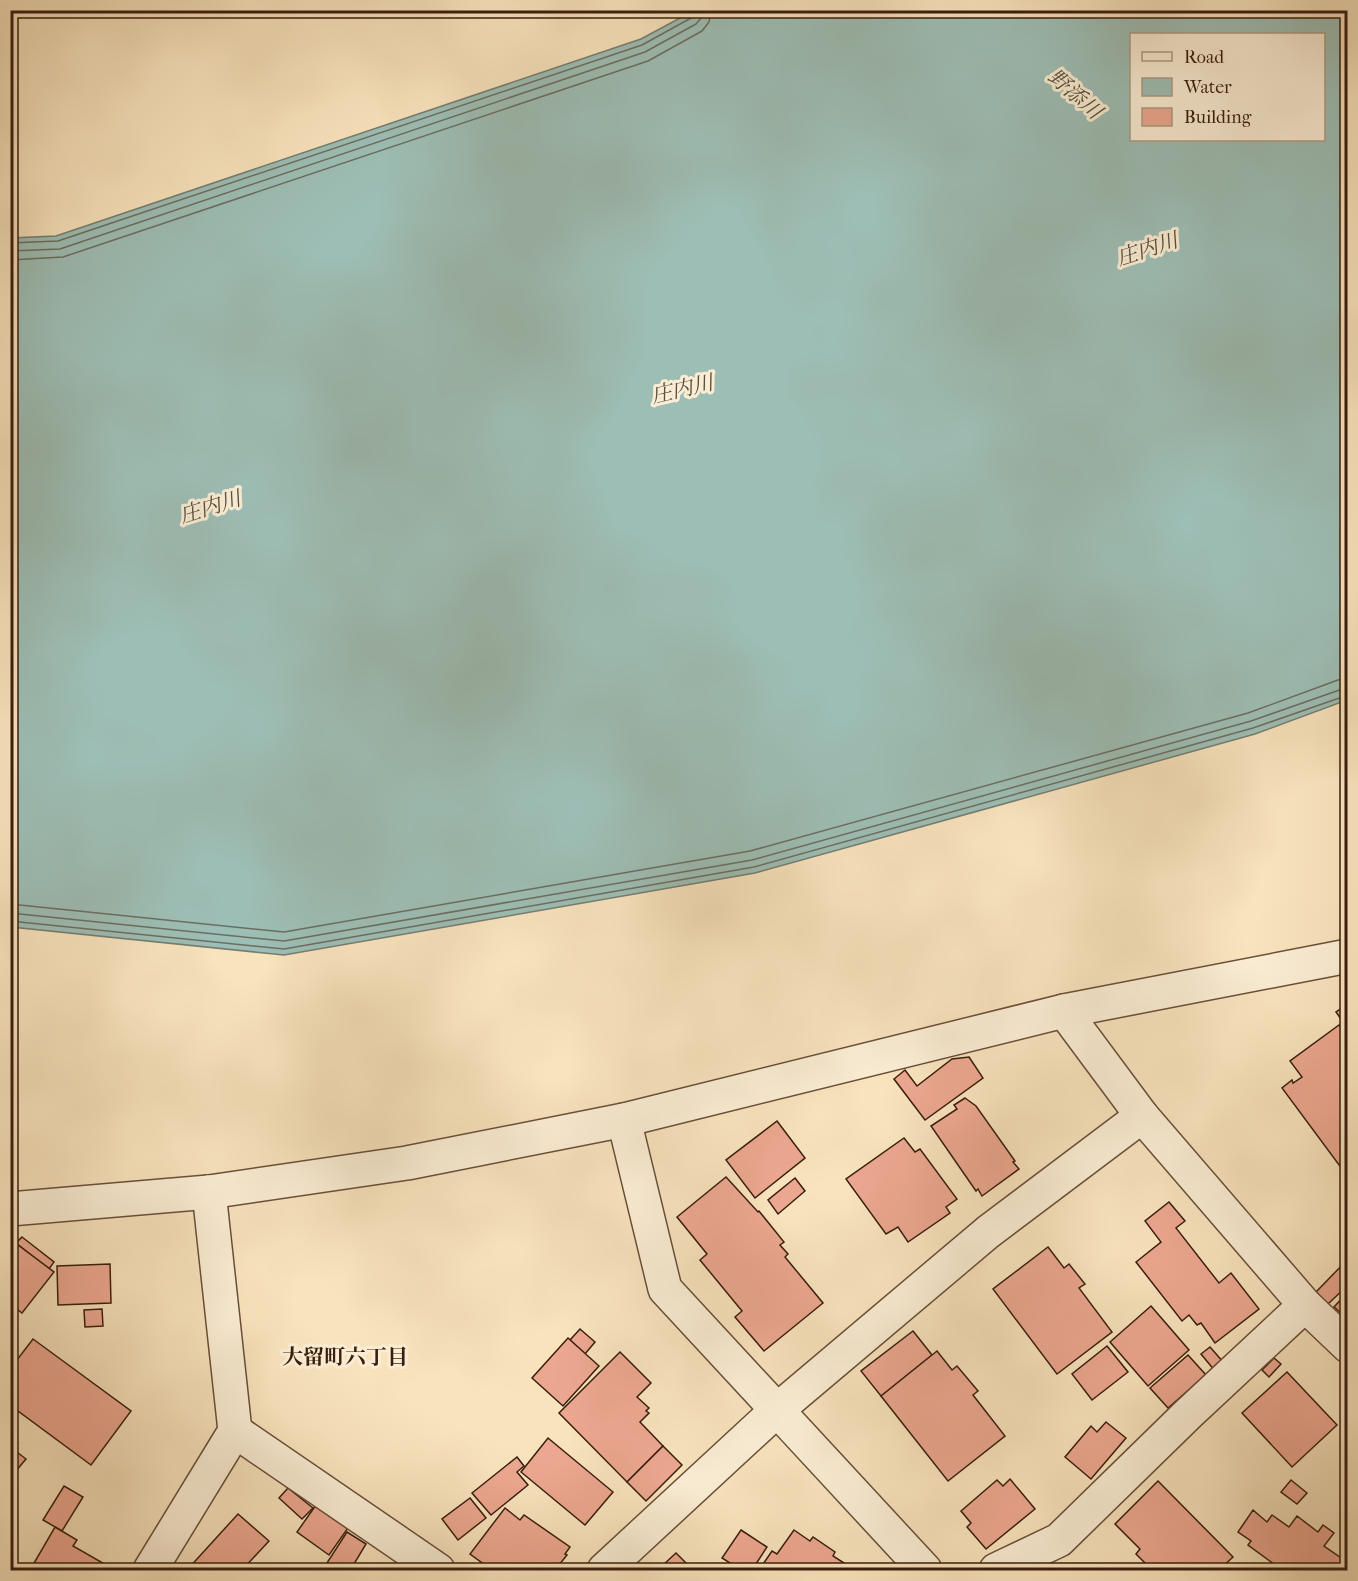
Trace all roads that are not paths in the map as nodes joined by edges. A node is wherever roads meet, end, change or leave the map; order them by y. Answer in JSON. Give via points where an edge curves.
{"nodes":[{"id":1,"x":1347,"y":956,"type":"edge"},
{"id":2,"x":1064,"y":1011,"type":"junction"},
{"id":3,"x":1142,"y":1116,"type":"junction"},
{"id":4,"x":624,"y":1120,"type":"junction"},
{"id":5,"x":209,"y":1191,"type":"junction"},
{"id":6,"x":10,"y":1209,"type":"edge"},
{"id":7,"x":1305,"y":1305,"type":"junction"},
{"id":8,"x":1347,"y":1346,"type":"edge"},
{"id":9,"x":776,"y":1411,"type":"junction"},
{"id":10,"x":235,"y":1431,"type":"junction"},
{"id":11,"x":150,"y":1570,"type":"edge"},
{"id":12,"x":438,"y":1570,"type":"edge"},
{"id":13,"x":604,"y":1570,"type":"edge"},
{"id":14,"x":925,"y":1570,"type":"edge"},
{"id":15,"x":996,"y":1570,"type":"edge"}],
"edges":[{"from":1,"to":2,"type":"street"},
{"from":2,"to":3,"type":"street"},
{"from":2,"to":4,"type":"street"},
{"from":3,"to":7,"type":"street"},
{"from":3,"to":9,"type":"street","via":[[988,1232]]},
{"from":4,"to":5,"type":"street","via":[[407,1163]]},
{"from":4,"to":9,"type":"street","via":[[665,1289]]},
{"from":5,"to":6,"type":"street"},
{"from":5,"to":10,"type":"street"},
{"from":7,"to":8,"type":"street"},
{"from":7,"to":15,"type":"street","via":[[1059,1540]]},
{"from":9,"to":13,"type":"street"},
{"from":9,"to":14,"type":"street"},
{"from":10,"to":11,"type":"street"},
{"from":10,"to":12,"type":"street"}]}
